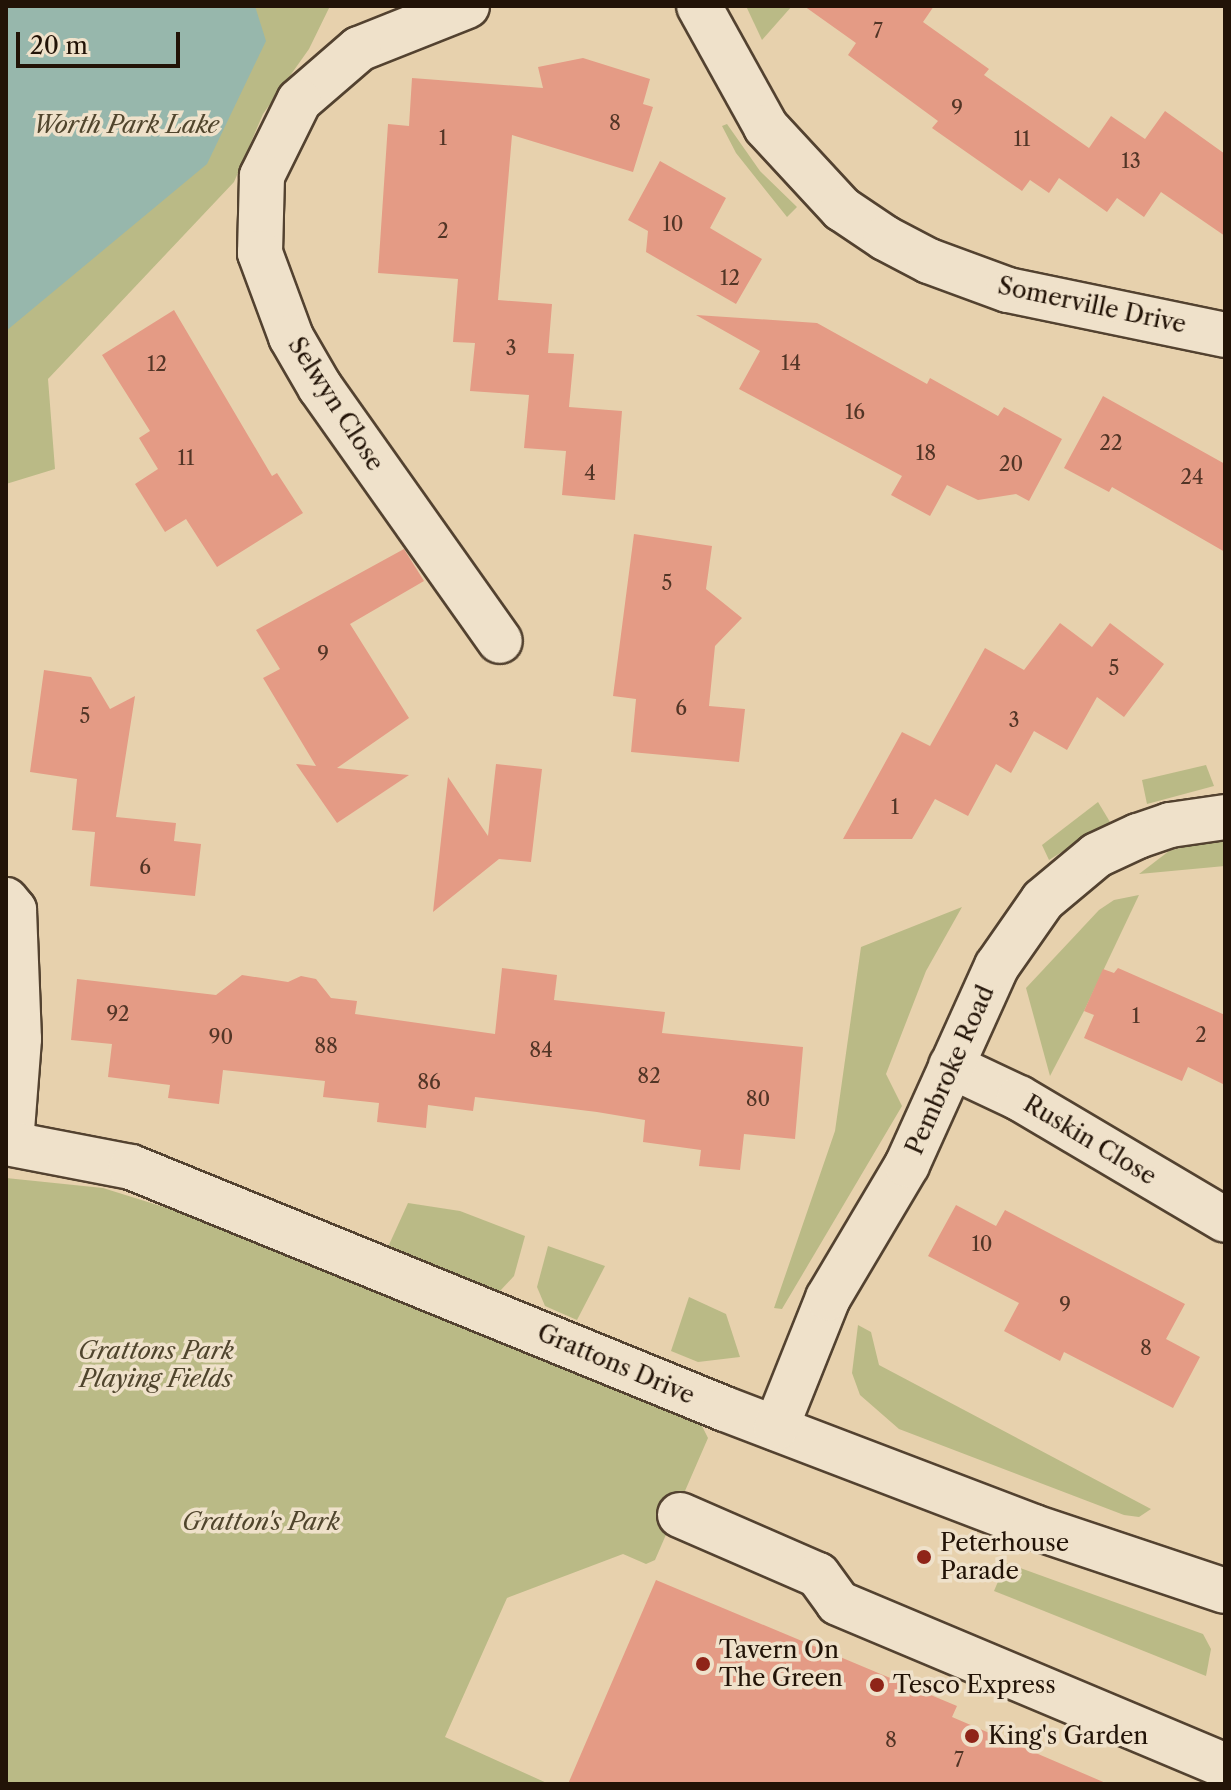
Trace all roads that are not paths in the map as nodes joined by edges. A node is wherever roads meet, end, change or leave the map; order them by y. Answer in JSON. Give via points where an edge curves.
{"nodes":[{"id":1,"x":467,"y":6,"type":"edge"},
{"id":2,"x":699,"y":6,"type":"edge"},
{"id":3,"x":1225,"y":335,"type":"edge"},
{"id":4,"x":500,"y":641,"type":"dead end"},
{"id":5,"x":1225,"y":817,"type":"edge"},
{"id":6,"x":6,"y":900,"type":"edge"},
{"id":7,"x":951,"y":1066,"type":"junction"},
{"id":8,"x":8,"y":1143,"type":"edge"},
{"id":9,"x":1225,"y":1220,"type":"edge"},
{"id":10,"x":776,"y":1428,"type":"junction"},
{"id":11,"x":680,"y":1515,"type":"dead end"},
{"id":12,"x":1225,"y":1591,"type":"edge"},
{"id":13,"x":1215,"y":1759,"type":"edge"}],
"edges":[{"from":1,"to":4,"type":"street","name":"Selwyn Close","via":[[359,49],[299,101],[262,176],[260,253],[291,337],[320,387]]},
{"from":2,"to":3,"type":"street","name":"Somerville Drive","via":[[766,127],[842,209],[885,238],[929,261],[1008,290]]},
{"from":5,"to":7,"type":"street","name":"Pembroke Road","via":[[1138,836],[1097,855],[1043,900],[997,966]]},
{"from":6,"to":8,"type":"street","via":[[14,910],[19,1039]]},
{"from":7,"to":9,"type":"street","name":"Ruskin Close","via":[[1019,1098]]},
{"from":7,"to":10,"type":"street","name":"Pembroke Road","via":[[888,1203],[807,1340]]},
{"from":8,"to":10,"type":"street","name":"Grattons Drive","via":[[131,1167]]},
{"from":10,"to":12,"type":"street","name":"Grattons Drive","via":[[1034,1527]]},
{"from":11,"to":13,"type":"street","via":[[818,1575],[838,1603]]}]}
